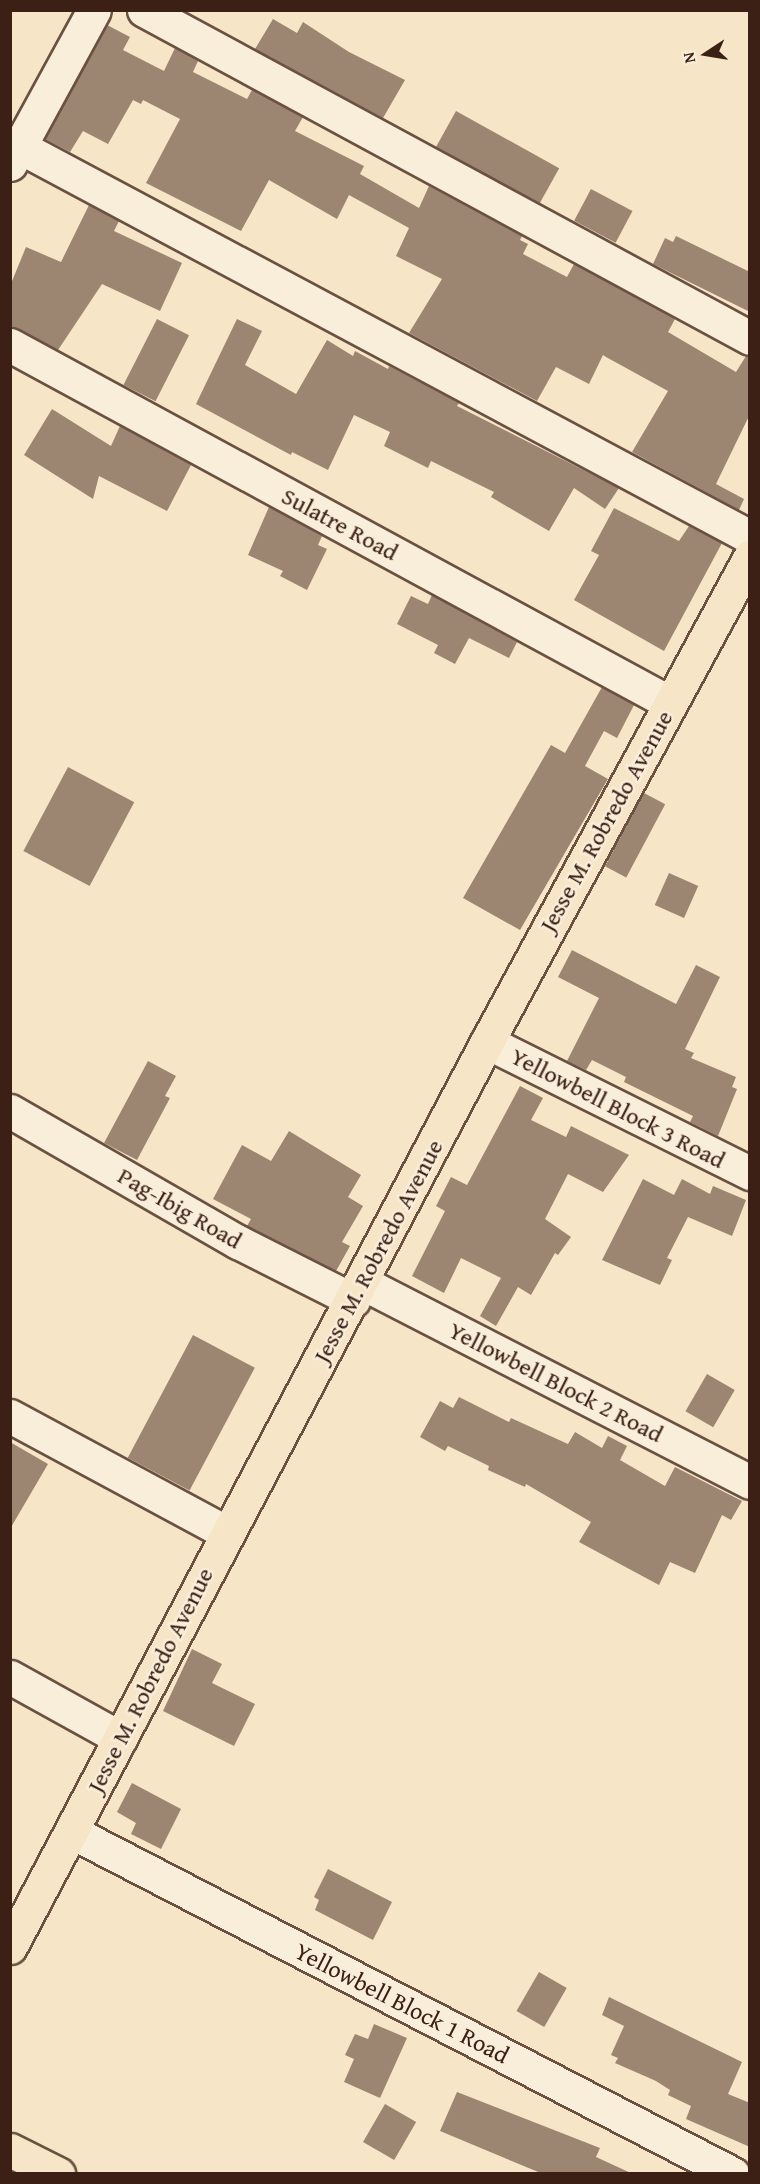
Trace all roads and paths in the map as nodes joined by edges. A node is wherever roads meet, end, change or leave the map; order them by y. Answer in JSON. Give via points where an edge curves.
{"nodes":[{"id":1,"x":94,"y":10,"type":"edge"},
{"id":2,"x":144,"y":10,"type":"edge"},
{"id":3,"x":18,"y":139,"type":"edge"},
{"id":4,"x":750,"y":338,"type":"edge"},
{"id":5,"x":10,"y":345,"type":"edge"},
{"id":6,"x":750,"y":537,"type":"edge"},
{"id":7,"x":750,"y":557,"type":"edge"},
{"id":8,"x":670,"y":703,"type":"junction"},
{"id":9,"x":487,"y":1042,"type":"junction"},
{"id":10,"x":10,"y":1111,"type":"edge"},
{"id":11,"x":750,"y":1173,"type":"edge"},
{"id":12,"x":357,"y":1291,"type":"junction"},
{"id":13,"x":10,"y":1416,"type":"edge"},
{"id":14,"x":750,"y":1482,"type":"edge"},
{"id":15,"x":227,"y":1533,"type":"junction"},
{"id":16,"x":10,"y":1677,"type":"edge"},
{"id":17,"x":120,"y":1738,"type":"junction"},
{"id":18,"x":72,"y":1832,"type":"junction"},
{"id":19,"x":15,"y":1929,"type":"edge"},
{"id":20,"x":10,"y":2150,"type":"edge"},
{"id":21,"x":58,"y":2174,"type":"edge"},
{"id":22,"x":733,"y":2174,"type":"edge"}],
"edges":[{"from":1,"to":3,"type":"street"},
{"from":2,"to":4,"type":"street"},
{"from":3,"to":6,"type":"street"},
{"from":5,"to":8,"type":"street","name":"Sulatre Road"},
{"from":7,"to":8,"type":"main road","name":"Jesse M. Robredo Avenue"},
{"from":8,"to":9,"type":"main road","name":"Jesse M. Robredo Avenue"},
{"from":9,"to":11,"type":"street","name":"Yellowbell Block 3 Road"},
{"from":9,"to":12,"type":"main road","name":"Jesse M. Robredo Avenue"},
{"from":10,"to":12,"type":"street","name":"Pag-Ibig Road","via":[[238,1242]]},
{"from":12,"to":14,"type":"street","name":"Yellowbell Block 2 Road"},
{"from":12,"to":15,"type":"main road","name":"Jesse M. Robredo Avenue"},
{"from":13,"to":15,"type":"street"},
{"from":15,"to":17,"type":"main road","name":"Jesse M. Robredo Avenue"},
{"from":16,"to":17,"type":"street"},
{"from":17,"to":18,"type":"main road","name":"Jesse M. Robredo Avenue"},
{"from":18,"to":19,"type":"main road","name":"Jesse M. Robredo Avenue"},
{"from":18,"to":22,"type":"street","name":"Yellowbell Block 1 Road"},
{"from":20,"to":21,"type":"main road"}]}
